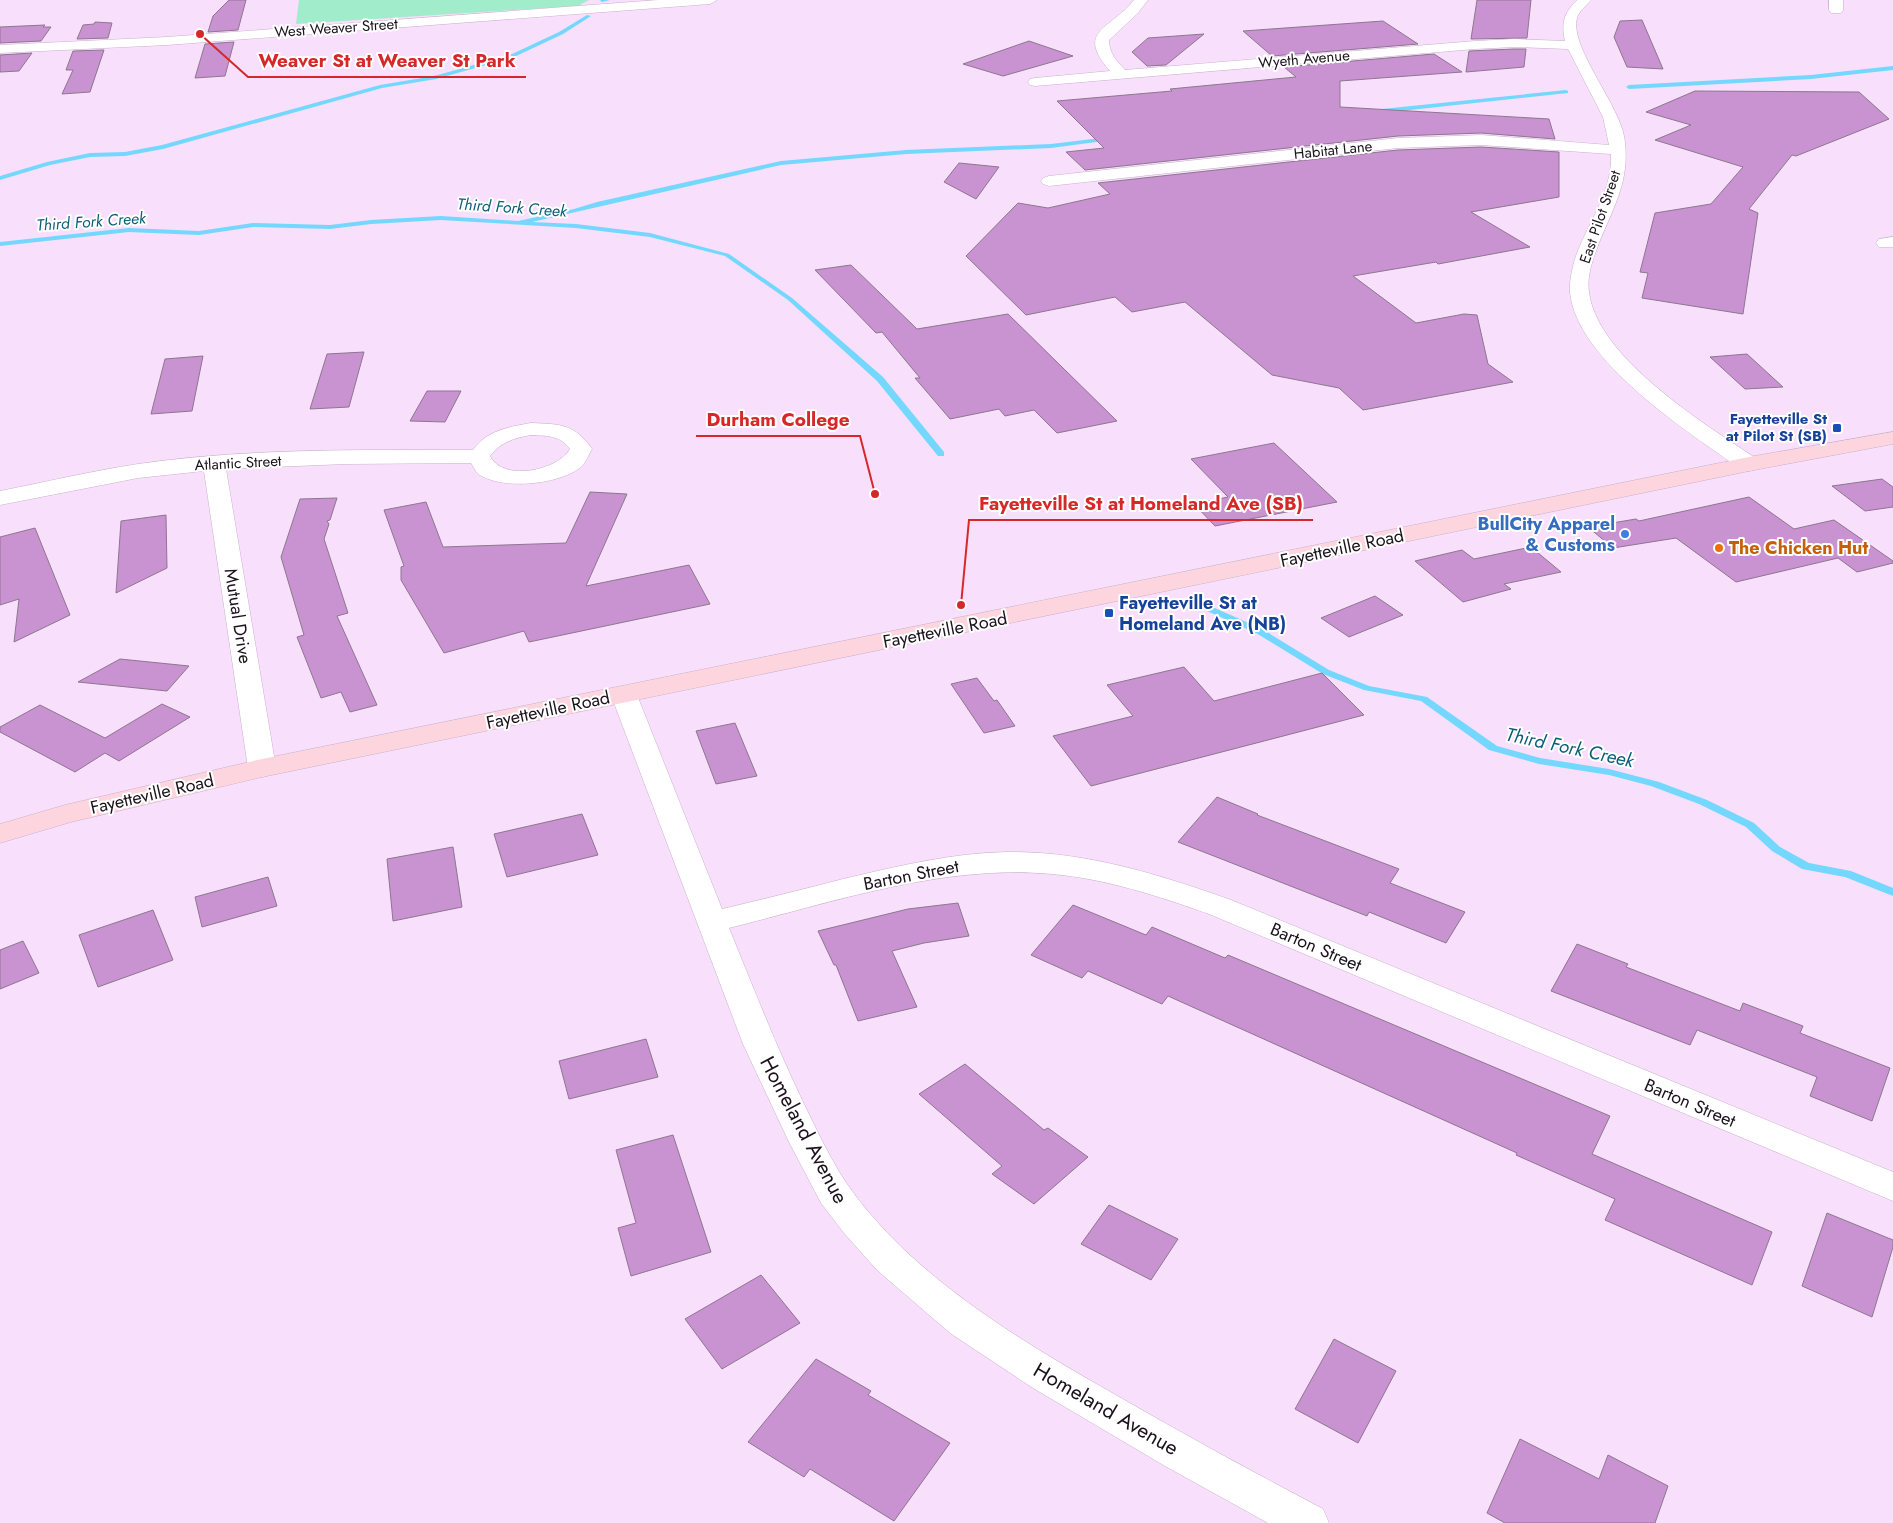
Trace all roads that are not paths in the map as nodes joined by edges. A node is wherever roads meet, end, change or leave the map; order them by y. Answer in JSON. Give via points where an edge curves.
{"nodes":[{"id":1,"x":710,"y":0,"type":"edge"},
{"id":2,"x":1140,"y":0,"type":"edge"},
{"id":3,"x":1584,"y":0,"type":"edge"},
{"id":4,"x":1573,"y":45,"type":"junction"},
{"id":5,"x":0,"y":49,"type":"edge"},
{"id":6,"x":1121,"y":75,"type":"junction"},
{"id":7,"x":1035,"y":82,"type":"dead end"},
{"id":8,"x":1618,"y":150,"type":"junction"},
{"id":9,"x":1050,"y":181,"type":"dead end"},
{"id":10,"x":1893,"y":438,"type":"edge"},
{"id":11,"x":479,"y":456,"type":"dead end"},
{"id":12,"x":214,"y":463,"type":"junction"},
{"id":13,"x":1749,"y":464,"type":"junction"},
{"id":14,"x":0,"y":498,"type":"edge"},
{"id":15,"x":624,"y":695,"type":"junction"},
{"id":16,"x":262,"y":768,"type":"junction"},
{"id":17,"x":0,"y":834,"type":"edge"},
{"id":18,"x":712,"y":922,"type":"junction"},
{"id":19,"x":1893,"y":1187,"type":"edge"},
{"id":20,"x":1308,"y":1523,"type":"edge"}],
"edges":[{"from":1,"to":5,"type":"street","name":"West Weaver Street","via":[[177,40]]},
{"from":2,"to":6,"type":"street","via":[[1102,38],[1103,54]]},
{"from":3,"to":4,"type":"street","name":"East Pilot Street","via":[[1570,19]]},
{"from":4,"to":6,"type":"street","name":"Wyeth Avenue","via":[[1490,44]]},
{"from":4,"to":8,"type":"street","name":"East Pilot Street","via":[[1611,118]]},
{"from":6,"to":7,"type":"street","name":"Wyeth Avenue"},
{"from":8,"to":9,"type":"street","name":"Habitat Lane","via":[[1481,140],[1398,143]]},
{"from":8,"to":13,"type":"street","name":"East Pilot Street","via":[[1616,177],[1583,262],[1579,283],[1582,308],[1595,334],[1630,375],[1668,409]]},
{"from":10,"to":13,"type":"main road","name":"Fayetteville Road"},
{"from":11,"to":12,"type":"street","name":"Atlantic Street","via":[[373,456]]},
{"from":12,"to":14,"type":"street","name":"Atlantic Street","via":[[138,472]]},
{"from":12,"to":16,"type":"street","name":"Mutual Drive"},
{"from":13,"to":15,"type":"main road","name":"Fayetteville Road"},
{"from":15,"to":16,"type":"main road","name":"Fayetteville Road"},
{"from":15,"to":18,"type":"street","name":"Homeland Avenue"},
{"from":16,"to":17,"type":"main road","name":"Fayetteville Road","via":[[65,814]]},
{"from":18,"to":19,"type":"street","name":"Barton Street","via":[[921,870],[1006,862],[1053,864],[1108,872],[1154,884],[1220,908]]},
{"from":18,"to":20,"type":"street","name":"Homeland Avenue","via":[[759,1044],[802,1133],[834,1193],[890,1259],[963,1321],[1047,1376]]}]}
